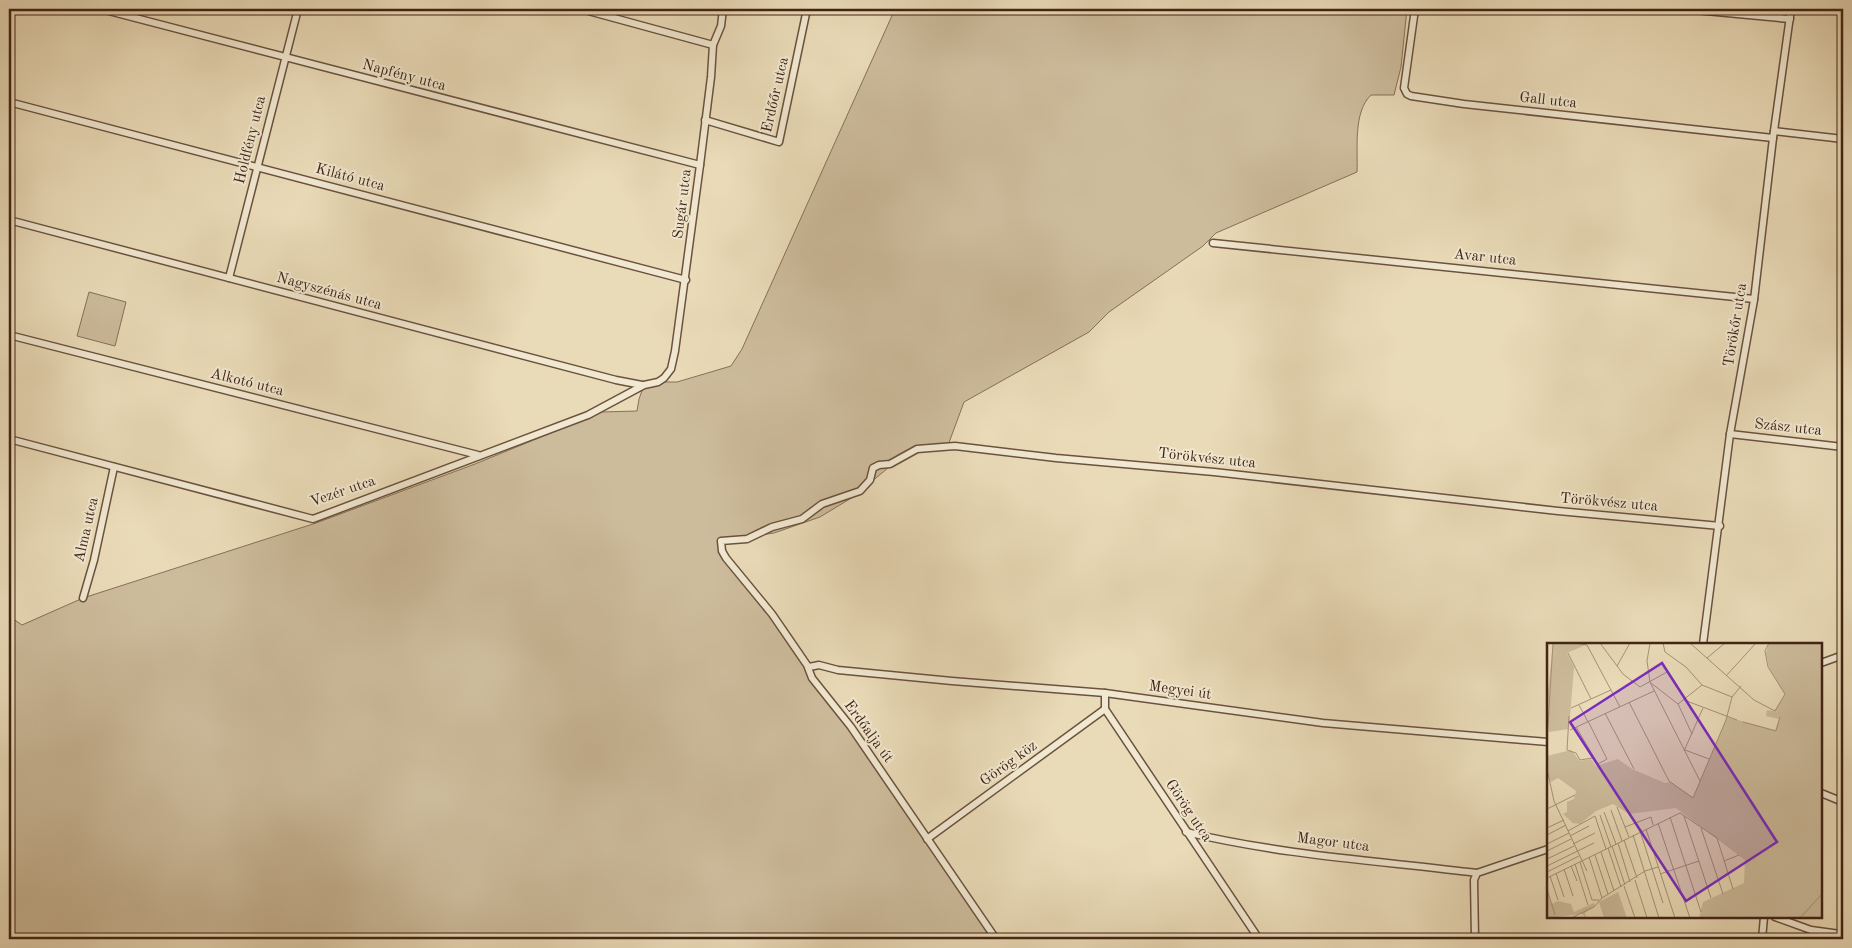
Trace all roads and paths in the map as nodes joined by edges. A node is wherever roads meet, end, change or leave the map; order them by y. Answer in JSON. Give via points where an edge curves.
{"nodes":[{"id":1,"x":101,"y":9,"type":"edge"},
{"id":2,"x":298,"y":9,"type":"edge"},
{"id":3,"x":581,"y":9,"type":"edge"},
{"id":4,"x":724,"y":9,"type":"edge"},
{"id":5,"x":807,"y":9,"type":"edge"},
{"id":6,"x":1415,"y":9,"type":"edge"},
{"id":7,"x":1684,"y":9,"type":"edge"},
{"id":8,"x":1791,"y":9,"type":"edge"},
{"id":9,"x":1790,"y":19,"type":"junction"},
{"id":10,"x":713,"y":45,"type":"junction"},
{"id":11,"x":284,"y":58,"type":"junction"},
{"id":12,"x":9,"y":102,"type":"edge"},
{"id":13,"x":705,"y":120,"type":"junction"},
{"id":14,"x":1774,"y":134,"type":"junction"},
{"id":15,"x":1843,"y":139,"type":"edge"},
{"id":16,"x":700,"y":165,"type":"junction"},
{"id":17,"x":257,"y":166,"type":"junction"},
{"id":18,"x":9,"y":220,"type":"edge"},
{"id":19,"x":1213,"y":243,"type":"dead end"},
{"id":20,"x":229,"y":278,"type":"junction"},
{"id":21,"x":686,"y":280,"type":"junction"},
{"id":22,"x":1754,"y":299,"type":"junction"},
{"id":23,"x":9,"y":335,"type":"edge"},
{"id":24,"x":644,"y":385,"type":"junction"},
{"id":25,"x":1730,"y":434,"type":"junction"},
{"id":26,"x":9,"y":439,"type":"edge"},
{"id":27,"x":1843,"y":447,"type":"edge"},
{"id":28,"x":479,"y":456,"type":"junction"},
{"id":29,"x":114,"y":468,"type":"junction"},
{"id":30,"x":1720,"y":526,"type":"junction"},
{"id":31,"x":721,"y":541,"type":"joint"},
{"id":32,"x":83,"y":598,"type":"dead end"},
{"id":33,"x":1703,"y":643,"type":"edge"},
{"id":34,"x":1843,"y":655,"type":"edge"},
{"id":35,"x":1822,"y":663,"type":"edge"},
{"id":36,"x":809,"y":667,"type":"junction"},
{"id":37,"x":1105,"y":693,"type":"junction"},
{"id":38,"x":1105,"y":709,"type":"junction"},
{"id":39,"x":1547,"y":742,"type":"edge"},
{"id":40,"x":1822,"y":792,"type":"edge"},
{"id":41,"x":1843,"y":802,"type":"edge"},
{"id":42,"x":1186,"y":832,"type":"junction"},
{"id":43,"x":927,"y":839,"type":"junction"},
{"id":44,"x":1547,"y":849,"type":"edge"},
{"id":45,"x":1477,"y":873,"type":"junction"},
{"id":46,"x":1764,"y":918,"type":"edge"},
{"id":47,"x":1778,"y":918,"type":"edge"},
{"id":48,"x":1840,"y":934,"type":"dead end"},
{"id":49,"x":1473,"y":938,"type":"edge"},
{"id":50,"x":996,"y":939,"type":"edge"},
{"id":51,"x":1259,"y":939,"type":"edge"},
{"id":52,"x":1762,"y":939,"type":"edge"}],
"edges":[{"from":1,"to":11,"type":"street","name":"Napfény utca"},
{"from":2,"to":11,"type":"street","name":"Holdfény utca"},
{"from":3,"to":10,"type":"street"},
{"from":4,"to":10,"type":"street","name":"Sugár utca"},
{"from":5,"to":13,"type":"street","name":"Erdőőr utca","via":[[779,142]]},
{"from":6,"to":14,"type":"street","name":"Gall utca","via":[[1404,88],[1411,96]]},
{"from":7,"to":9,"type":"street"},
{"from":8,"to":9,"type":"street","name":"Törökőr utca"},
{"from":9,"to":14,"type":"street","name":"Törökőr utca"},
{"from":10,"to":13,"type":"street","name":"Sugár utca"},
{"from":11,"to":16,"type":"street","name":"Napfény utca"},
{"from":11,"to":17,"type":"street","name":"Holdfény utca"},
{"from":12,"to":17,"type":"street","name":"Kilátó utca"},
{"from":13,"to":16,"type":"street","name":"Sugár utca"},
{"from":14,"to":15,"type":"street","name":"Gall utca"},
{"from":14,"to":22,"type":"street","name":"Törökőr utca"},
{"from":16,"to":21,"type":"street","name":"Sugár utca"},
{"from":17,"to":20,"type":"street","name":"Holdfény utca"},
{"from":17,"to":21,"type":"street","name":"Kilátó utca"},
{"from":18,"to":20,"type":"street","name":"Nagyszénás utca"},
{"from":19,"to":22,"type":"street","name":"Avar utca"},
{"from":20,"to":24,"type":"street","name":"Nagyszénás utca"},
{"from":21,"to":24,"type":"street","name":"Sugár utca","via":[[671,369],[658,382]]},
{"from":22,"to":25,"type":"street","name":"Törökőr utca"},
{"from":23,"to":28,"type":"street","name":"Alkotó utca"},
{"from":24,"to":28,"type":"street","name":"Vezér utca","via":[[588,415]]},
{"from":25,"to":27,"type":"street","name":"Szász utca"},
{"from":25,"to":30,"type":"street","name":"Törökőr utca"},
{"from":26,"to":29,"type":"street","name":"Vezér utca"},
{"from":28,"to":29,"type":"street","name":"Vezér utca","via":[[313,518]]},
{"from":29,"to":32,"type":"street","name":"Alma utca"},
{"from":30,"to":31,"type":"street","name":"Törökvész utca","via":[[955,446],[917,449],[890,464],[879,464],[858,492],[825,502],[804,518],[768,528],[749,538]]},
{"from":30,"to":33,"type":"street","name":"Törökőr utca"},
{"from":31,"to":36,"type":"street","name":"Erdőalja út","via":[[726,558],[772,614]]},
{"from":34,"to":35,"type":"street"},
{"from":36,"to":37,"type":"street","name":"Megyei út","via":[[819,665],[838,670]]},
{"from":36,"to":43,"type":"street","name":"Erdőalja út","via":[[812,678],[851,727]]},
{"from":37,"to":38,"type":"street"},
{"from":37,"to":39,"type":"street","name":"Megyei út","via":[[1323,723]]},
{"from":38,"to":42,"type":"street","name":"Görög utca"},
{"from":38,"to":43,"type":"street","name":"Görög köz"},
{"from":40,"to":41,"type":"street"},
{"from":42,"to":45,"type":"street","name":"Magor utca","via":[[1292,851]]},
{"from":42,"to":51,"type":"street","name":"Görög utca"},
{"from":43,"to":50,"type":"street","name":"Erdőalja út"},
{"from":44,"to":45,"type":"street"},
{"from":45,"to":49,"type":"street","via":[[1474,880]]},
{"from":46,"to":52,"type":"street"},
{"from":47,"to":48,"type":"street","via":[[1811,930]]}]}
